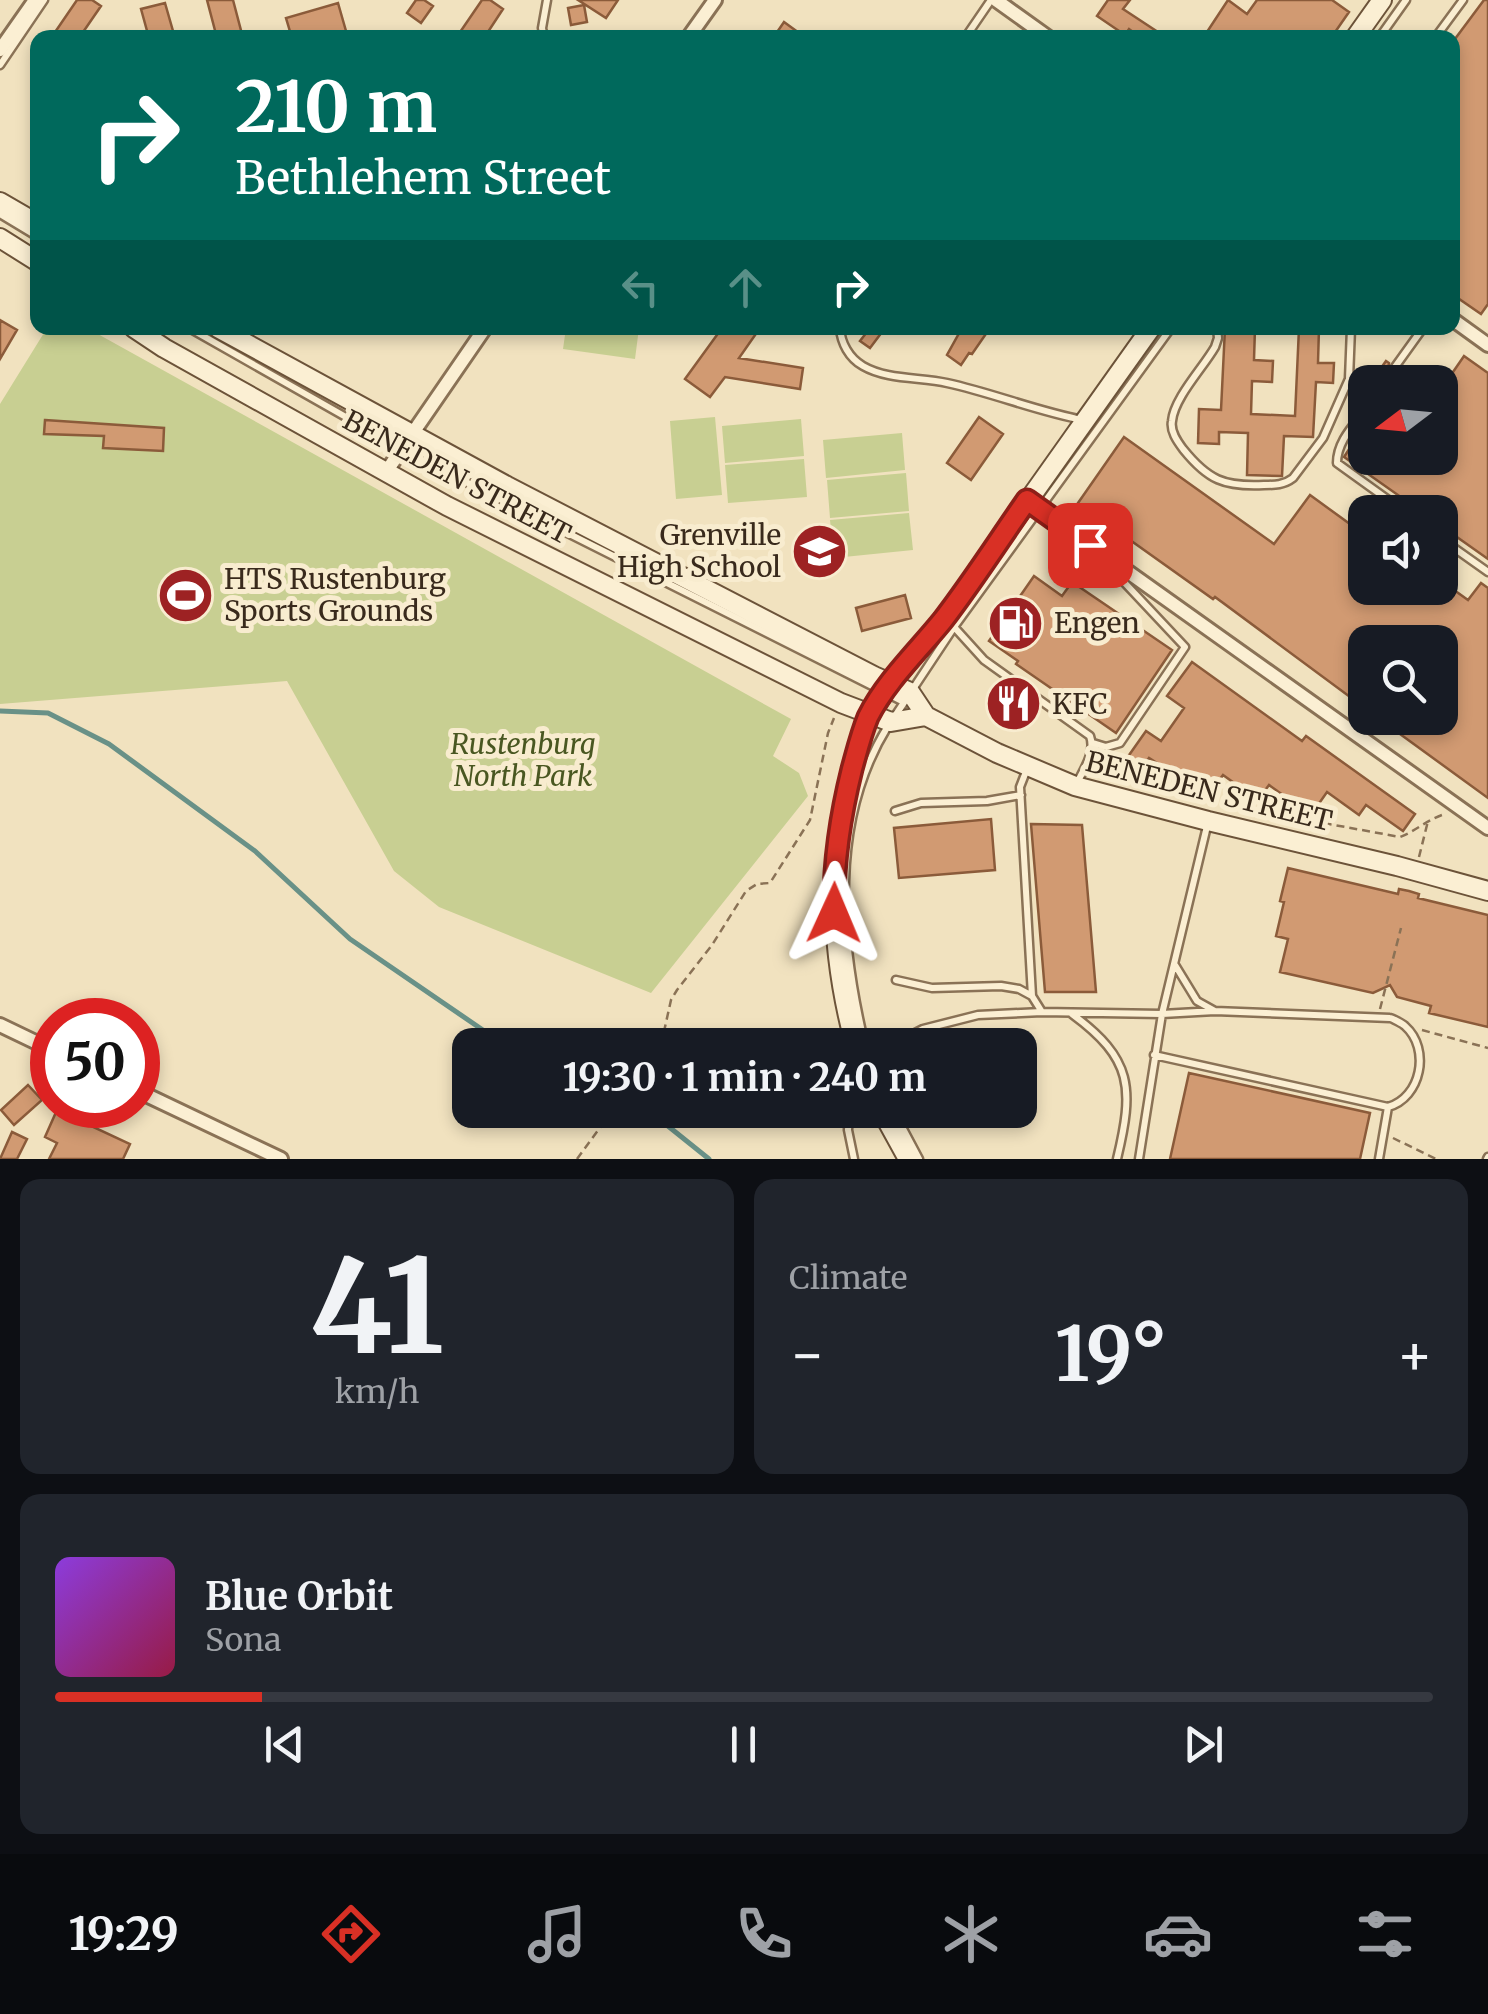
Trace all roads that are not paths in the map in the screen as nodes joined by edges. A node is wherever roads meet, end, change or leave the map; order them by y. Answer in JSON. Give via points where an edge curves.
{"nodes":[{"id":1,"x":35,"y":0,"type":"edge"},
{"id":2,"x":44,"y":0,"type":"edge"},
{"id":3,"x":547,"y":0,"type":"edge"},
{"id":4,"x":715,"y":0,"type":"edge"},
{"id":5,"x":1382,"y":0,"type":"edge"},
{"id":6,"x":1406,"y":0,"type":"edge"},
{"id":7,"x":1463,"y":0,"type":"edge"},
{"id":8,"x":997,"y":1,"type":"edge"},
{"id":9,"x":542,"y":30,"type":"edge"},
{"id":10,"x":694,"y":30,"type":"edge"},
{"id":11,"x":972,"y":30,"type":"edge"},
{"id":12,"x":1038,"y":30,"type":"edge"},
{"id":13,"x":1361,"y":30,"type":"edge"},
{"id":14,"x":1385,"y":30,"type":"edge"},
{"id":15,"x":1441,"y":30,"type":"edge"},
{"id":16,"x":0,"y":50,"type":"edge"},
{"id":17,"x":0,"y":64,"type":"edge"},
{"id":18,"x":0,"y":202,"type":"edge"},
{"id":19,"x":0,"y":214,"type":"edge"},
{"id":20,"x":30,"y":219,"type":"edge"},
{"id":21,"x":30,"y":232,"type":"edge"},
{"id":22,"x":0,"y":238,"type":"edge"},
{"id":23,"x":30,"y":257,"type":"edge"},
{"id":24,"x":1460,"y":325,"type":"edge"},
{"id":25,"x":144,"y":335,"type":"edge"},
{"id":26,"x":202,"y":335,"type":"edge"},
{"id":27,"x":230,"y":335,"type":"edge"},
{"id":28,"x":480,"y":335,"type":"edge"},
{"id":29,"x":840,"y":335,"type":"edge"},
{"id":30,"x":1146,"y":335,"type":"edge"},
{"id":31,"x":1166,"y":335,"type":"edge"},
{"id":32,"x":1218,"y":335,"type":"edge"},
{"id":33,"x":1351,"y":335,"type":"edge"},
{"id":34,"x":1418,"y":335,"type":"edge"},
{"id":35,"x":1488,"y":345,"type":"edge"},
{"id":36,"x":1395,"y":365,"type":"edge"},
{"id":37,"x":1085,"y":420,"type":"junction"},
{"id":38,"x":1348,"y":433,"type":"edge"},
{"id":39,"x":406,"y":441,"type":"junction"},
{"id":40,"x":1348,"y":471,"type":"edge"},
{"id":41,"x":386,"y":472,"type":"junction"},
{"id":42,"x":1354,"y":475,"type":"edge"},
{"id":43,"x":1381,"y":495,"type":"edge"},
{"id":44,"x":1034,"y":504,"type":"junction"},
{"id":45,"x":1090,"y":545,"type":"junction"},
{"id":46,"x":1458,"y":551,"type":"edge"},
{"id":47,"x":1488,"y":572,"type":"edge"},
{"id":48,"x":950,"y":622,"type":"junction"},
{"id":49,"x":888,"y":687,"type":"junction"},
{"id":50,"x":907,"y":697,"type":"junction"},
{"id":51,"x":870,"y":715,"type":"junction"},
{"id":52,"x":926,"y":716,"type":"junction"},
{"id":53,"x":891,"y":722,"type":"junction"},
{"id":54,"x":1093,"y":744,"type":"junction"},
{"id":55,"x":1028,"y":768,"type":"junction"},
{"id":56,"x":1075,"y":786,"type":"junction"},
{"id":57,"x":1021,"y":795,"type":"junction"},
{"id":58,"x":896,"y":811,"type":"dead end"},
{"id":59,"x":1208,"y":821,"type":"junction"},
{"id":60,"x":1488,"y":828,"type":"edge"},
{"id":61,"x":1488,"y":892,"type":"edge"},
{"id":62,"x":1174,"y":964,"type":"junction"},
{"id":63,"x":896,"y":980,"type":"dead end"},
{"id":64,"x":1032,"y":996,"type":"junction"},
{"id":65,"x":1215,"y":1011,"type":"junction"},
{"id":66,"x":1042,"y":1012,"type":"junction"},
{"id":67,"x":1071,"y":1013,"type":"junction"},
{"id":68,"x":1162,"y":1014,"type":"junction"},
{"id":69,"x":0,"y":1025,"type":"edge"},
{"id":70,"x":851,"y":1028,"type":"edge"},
{"id":71,"x":861,"y":1028,"type":"edge"},
{"id":72,"x":928,"y":1028,"type":"edge"},
{"id":73,"x":30,"y":1039,"type":"edge"},
{"id":74,"x":1154,"y":1055,"type":"junction"},
{"id":75,"x":160,"y":1102,"type":"edge"},
{"id":76,"x":1388,"y":1107,"type":"junction"},
{"id":77,"x":848,"y":1128,"type":"edge"},
{"id":78,"x":891,"y":1128,"type":"edge"},
{"id":79,"x":902,"y":1128,"type":"edge"},
{"id":80,"x":280,"y":1159,"type":"edge"},
{"id":81,"x":854,"y":1159,"type":"edge"},
{"id":82,"x":908,"y":1159,"type":"edge"},
{"id":83,"x":918,"y":1159,"type":"edge"},
{"id":84,"x":1118,"y":1159,"type":"edge"},
{"id":85,"x":1139,"y":1159,"type":"edge"},
{"id":86,"x":1379,"y":1159,"type":"edge"}],
"edges":[{"from":1,"to":16,"type":"street"},
{"from":2,"to":17,"type":"lane"},
{"from":3,"to":9,"type":"lane"},
{"from":4,"to":10,"type":"street"},
{"from":5,"to":13,"type":"main road"},
{"from":6,"to":14,"type":"lane"},
{"from":7,"to":15,"type":"lane"},
{"from":8,"to":11,"type":"lane"},
{"from":8,"to":12,"type":"street"},
{"from":18,"to":20,"type":"main road"},
{"from":19,"to":21,"type":"lane"},
{"from":22,"to":23,"type":"main road"},
{"from":24,"to":35,"type":"street"},
{"from":25,"to":41,"type":"main road","name":"BENEDEN STREET"},
{"from":26,"to":39,"type":"lane"},
{"from":27,"to":39,"type":"main road","name":"BENEDEN STREET"},
{"from":28,"to":39,"type":"street"},
{"from":29,"to":37,"type":"lane","via":[[846,349],[872,370]]},
{"from":30,"to":37,"type":"main road"},
{"from":31,"to":44,"type":"lane"},
{"from":32,"to":33,"type":"lane","via":[[1176,406],[1172,430],[1208,476],[1246,486],[1286,483],[1322,438],[1348,379]]},
{"from":34,"to":36,"type":"lane"},
{"from":37,"to":44,"type":"main road"},
{"from":38,"to":40,"type":"lane","via":[[1336,456]]},
{"from":39,"to":41,"type":"street"},
{"from":39,"to":49,"type":"main road","name":"BENEDEN STREET"},
{"from":41,"to":51,"type":"main road","name":"BENEDEN STREET"},
{"from":42,"to":43,"type":"lane"},
{"from":44,"to":45,"type":"street"},
{"from":44,"to":48,"type":"main road"},
{"from":45,"to":54,"type":"lane","via":[[1186,647],[1120,743]]},
{"from":45,"to":60,"type":"street"},
{"from":46,"to":47,"type":"lane"},
{"from":48,"to":49,"type":"main road"},
{"from":48,"to":50,"type":"lane"},
{"from":48,"to":54,"type":"lane","via":[[984,660]]},
{"from":49,"to":50,"type":"main road","name":"BENEDEN STREET"},
{"from":49,"to":51,"type":"main road"},
{"from":50,"to":52,"type":"main road","name":"BENEDEN STREET"},
{"from":50,"to":53,"type":"lane"},
{"from":51,"to":53,"type":"main road","name":"BENEDEN STREET"},
{"from":51,"to":70,"type":"main road","via":[[848,786],[834,884]]},
{"from":52,"to":53,"type":"main road","name":"BENEDEN STREET"},
{"from":52,"to":55,"type":"main road","name":"BENEDEN STREET"},
{"from":53,"to":71,"type":"lane","via":[[874,750],[848,834],[844,886]]},
{"from":54,"to":56,"type":"lane"},
{"from":55,"to":56,"type":"main road","name":"BENEDEN STREET"},
{"from":55,"to":57,"type":"lane"},
{"from":56,"to":59,"type":"main road","name":"BENEDEN STREET"},
{"from":57,"to":58,"type":"lane"},
{"from":57,"to":64,"type":"lane"},
{"from":59,"to":61,"type":"main road","name":"BENEDEN STREET"},
{"from":59,"to":62,"type":"lane"},
{"from":62,"to":65,"type":"lane","via":[[1198,1000]]},
{"from":62,"to":68,"type":"lane"},
{"from":63,"to":64,"type":"lane","via":[[932,988],[1019,988]]},
{"from":64,"to":66,"type":"lane"},
{"from":65,"to":68,"type":"lane"},
{"from":65,"to":76,"type":"lane","via":[[1378,1016],[1404,1025],[1418,1050],[1417,1078],[1405,1100]]},
{"from":66,"to":67,"type":"lane"},
{"from":66,"to":72,"type":"lane","via":[[978,1015]]},
{"from":67,"to":68,"type":"lane"},
{"from":67,"to":84,"type":"lane","via":[[1118,1057],[1127,1087]]},
{"from":68,"to":74,"type":"lane"},
{"from":69,"to":73,"type":"street"},
{"from":74,"to":76,"type":"lane"},
{"from":74,"to":85,"type":"lane"},
{"from":75,"to":80,"type":"street"},
{"from":76,"to":86,"type":"lane"},
{"from":77,"to":81,"type":"lane"},
{"from":78,"to":82,"type":"main road"},
{"from":79,"to":83,"type":"lane"}]}
